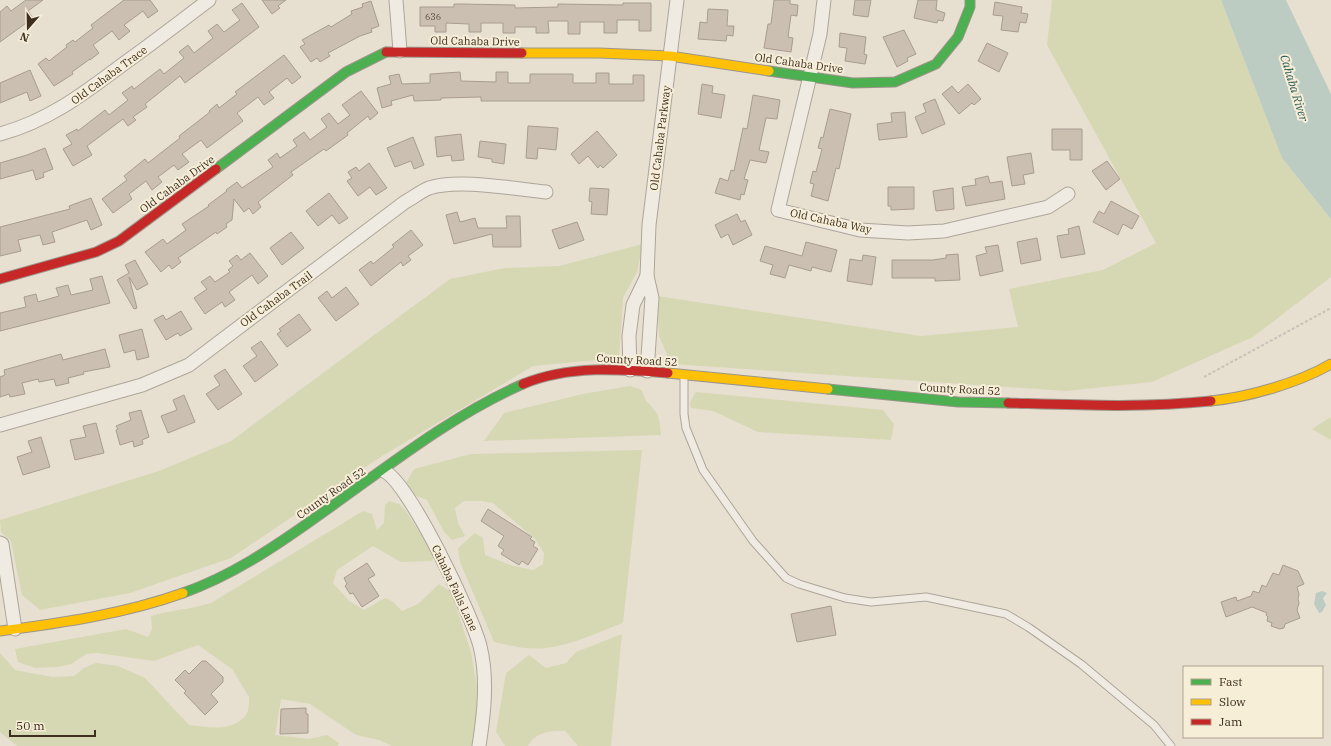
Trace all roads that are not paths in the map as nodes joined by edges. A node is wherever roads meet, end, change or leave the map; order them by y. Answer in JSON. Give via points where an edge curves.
{"nodes":[{"id":1,"x":209,"y":0,"type":"edge"},
{"id":2,"x":396,"y":0,"type":"edge"},
{"id":3,"x":677,"y":0,"type":"edge"},
{"id":4,"x":824,"y":0,"type":"edge"},
{"id":5,"x":970,"y":0,"type":"edge"},
{"id":6,"x":400,"y":51,"type":"junction"},
{"id":7,"x":670,"y":56,"type":"junction"},
{"id":8,"x":810,"y":77,"type":"junction"},
{"id":9,"x":0,"y":134,"type":"edge"},
{"id":10,"x":546,"y":192,"type":"dead end"},
{"id":11,"x":1068,"y":194,"type":"dead end"},
{"id":12,"x":647,"y":276,"type":"junction"},
{"id":13,"x":0,"y":279,"type":"edge"},
{"id":14,"x":1331,"y":364,"type":"edge"},
{"id":15,"x":630,"y":370,"type":"junction"},
{"id":16,"x":647,"y":371,"type":"junction"},
{"id":17,"x":684,"y":374,"type":"junction"},
{"id":18,"x":0,"y":424,"type":"edge"},
{"id":19,"x":384,"y":471,"type":"junction"},
{"id":20,"x":0,"y":543,"type":"edge"},
{"id":21,"x":16,"y":629,"type":"junction"},
{"id":22,"x":0,"y":631,"type":"edge"},
{"id":23,"x":479,"y":746,"type":"edge"},
{"id":24,"x":1171,"y":746,"type":"edge"}],
"edges":[{"from":1,"to":9,"type":"street","name":"Old Cahaba Trace","via":[[89,91],[57,112]]},
{"from":2,"to":6,"type":"street"},
{"from":3,"to":7,"type":"street","name":"Old Cahaba Parkway"},
{"from":4,"to":8,"type":"street","name":"Old Cahaba Way","via":[[820,34]]},
{"from":5,"to":8,"type":"main road","name":"Old Cahaba Drive","via":[[970,7],[958,37],[936,64],[895,82],[853,83]]},
{"from":6,"to":7,"type":"main road","name":"Old Cahaba Drive"},
{"from":6,"to":13,"type":"main road","name":"Old Cahaba Drive","via":[[387,52],[346,72],[119,241],[96,252]]},
{"from":7,"to":8,"type":"main road","name":"Old Cahaba Drive"},
{"from":7,"to":12,"type":"street","name":"Old Cahaba Parkway","via":[[649,225]]},
{"from":8,"to":11,"type":"street","name":"Old Cahaba Way","via":[[778,210],[860,230],[944,231],[1048,207]]},
{"from":10,"to":18,"type":"street","name":"Old Cahaba Trail","via":[[467,185],[430,188],[405,202],[189,365],[142,385]]},
{"from":12,"to":15,"type":"street","name":"Old Cahaba Parkway","via":[[633,305],[629,336]]},
{"from":12,"to":16,"type":"street","name":"Old Cahaba Parkway","via":[[652,298]]},
{"from":14,"to":17,"type":"main road","name":"County Road 52","via":[[1312,375],[1234,399],[1112,408],[918,399]]},
{"from":15,"to":16,"type":"main road","name":"County Road 52"},
{"from":15,"to":19,"type":"main road","name":"County Road 52","via":[[580,370],[531,381],[470,411]]},
{"from":16,"to":17,"type":"main road","name":"County Road 52"},
{"from":17,"to":24,"type":"lane","via":[[686,428],[703,470],[753,541],[786,578],[824,593],[851,599],[871,602],[926,597],[1006,614],[1081,664],[1149,720]]},
{"from":19,"to":21,"type":"main road","name":"County Road 52","via":[[256,559],[205,585],[152,604],[68,622]]},
{"from":19,"to":23,"type":"street","name":"Cahaba Falls Lane","via":[[390,474],[424,525],[472,622],[480,647],[483,672],[484,703]]},
{"from":20,"to":21,"type":"street"},
{"from":21,"to":22,"type":"main road","name":"County Road 52"}]}
